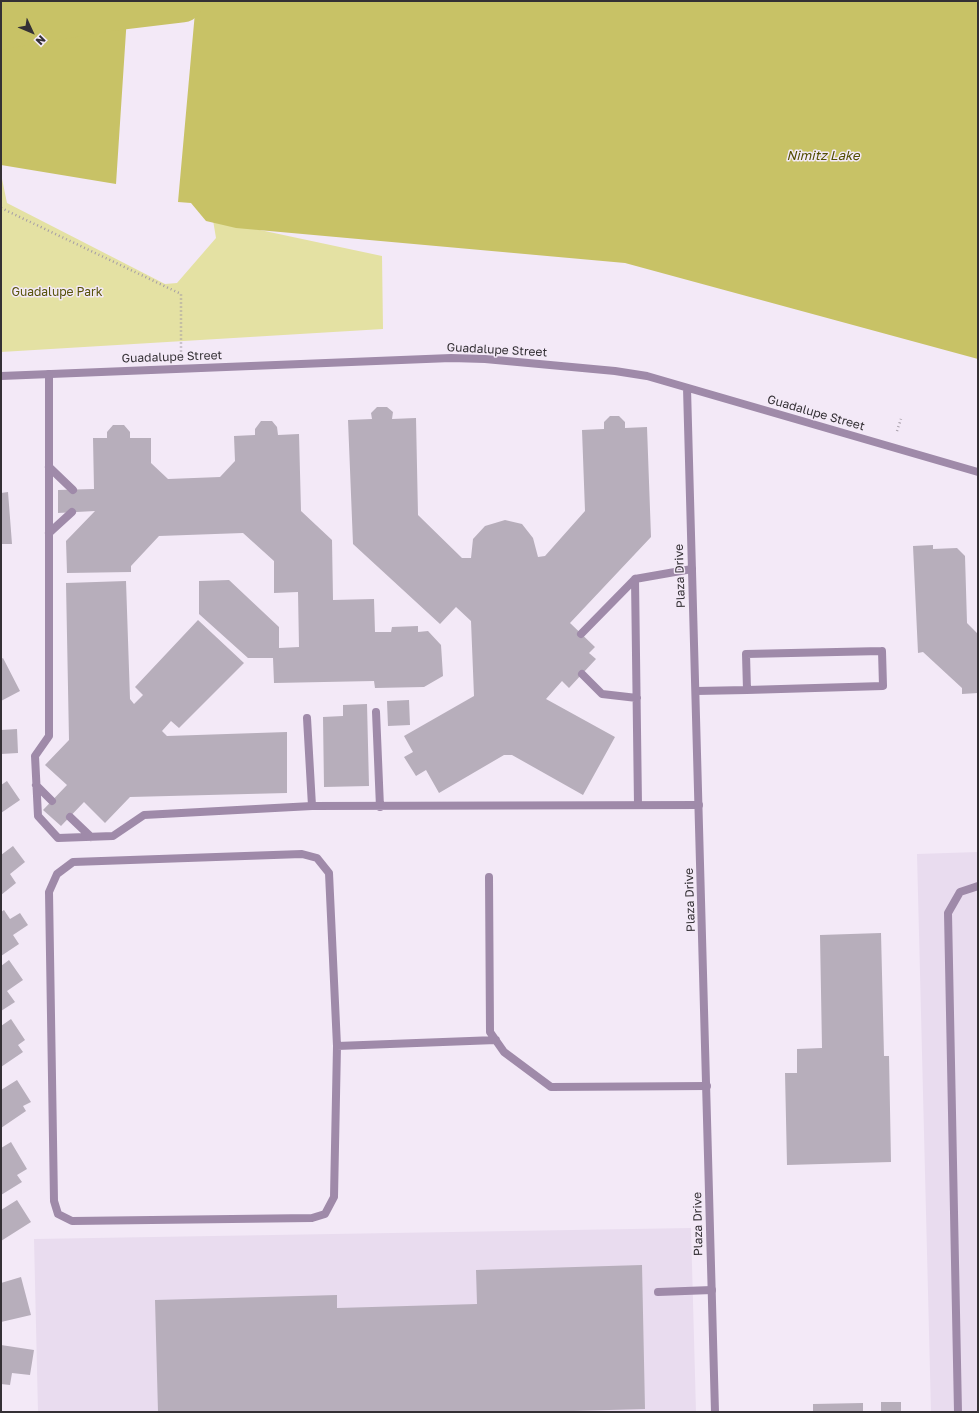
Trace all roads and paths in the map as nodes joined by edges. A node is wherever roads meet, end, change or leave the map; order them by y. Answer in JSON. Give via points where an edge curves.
{"nodes":[{"id":1,"x":1,"y":208,"type":"edge"},
{"id":2,"x":181,"y":369,"type":"junction"},
{"id":3,"x":49,"y":374,"type":"junction"},
{"id":4,"x":1,"y":376,"type":"edge"},
{"id":5,"x":687,"y":388,"type":"junction"},
{"id":6,"x":901,"y":418,"type":"dead end"},
{"id":7,"x":899,"y":426,"type":"dead end"},
{"id":8,"x":49,"y":467,"type":"junction"},
{"id":9,"x":978,"y":472,"type":"edge"},
{"id":10,"x":73,"y":490,"type":"dead end"},
{"id":11,"x":72,"y":512,"type":"dead end"},
{"id":12,"x":49,"y":534,"type":"junction"},
{"id":13,"x":692,"y":569,"type":"junction"},
{"id":14,"x":635,"y":579,"type":"junction"},
{"id":15,"x":581,"y":634,"type":"dead end"},
{"id":16,"x":582,"y":674,"type":"dead end"},
{"id":17,"x":747,"y":690,"type":"junction"},
{"id":18,"x":696,"y":691,"type":"junction"},
{"id":19,"x":636,"y":698,"type":"junction"},
{"id":20,"x":376,"y":712,"type":"dead end"},
{"id":21,"x":307,"y":718,"type":"dead end"},
{"id":22,"x":36,"y":786,"type":"junction"},
{"id":23,"x":52,"y":801,"type":"dead end"},
{"id":24,"x":699,"y":804,"type":"junction"},
{"id":25,"x":638,"y":805,"type":"junction"},
{"id":26,"x":312,"y":806,"type":"junction"},
{"id":27,"x":380,"y":807,"type":"junction"},
{"id":28,"x":70,"y":817,"type":"dead end"},
{"id":29,"x":91,"y":837,"type":"junction"},
{"id":30,"x":489,"y":877,"type":"dead end"},
{"id":31,"x":978,"y":886,"type":"edge"},
{"id":32,"x":496,"y":1040,"type":"junction"},
{"id":33,"x":337,"y":1046,"type":"junction"},
{"id":34,"x":707,"y":1086,"type":"junction"},
{"id":35,"x":712,"y":1290,"type":"junction"},
{"id":36,"x":658,"y":1292,"type":"dead end"},
{"id":37,"x":715,"y":1412,"type":"edge"},
{"id":38,"x":958,"y":1412,"type":"edge"}],
"edges":[{"from":1,"to":2,"type":"path","via":[[181,294]]},
{"from":2,"to":3,"type":"street","name":"Guadalupe Street"},
{"from":2,"to":5,"type":"street","name":"Guadalupe Street","via":[[451,358],[485,359],[615,371],[647,376]]},
{"from":3,"to":4,"type":"street","name":"Guadalupe Street"},
{"from":3,"to":8,"type":"street"},
{"from":5,"to":9,"type":"street","name":"Guadalupe Street"},
{"from":5,"to":13,"type":"street","name":"Plaza Drive"},
{"from":6,"to":7,"type":"path"},
{"from":8,"to":10,"type":"street"},
{"from":8,"to":12,"type":"street"},
{"from":11,"to":12,"type":"street"},
{"from":12,"to":22,"type":"street","via":[[49,736],[35,756]]},
{"from":13,"to":14,"type":"street"},
{"from":13,"to":18,"type":"street","name":"Plaza Drive"},
{"from":14,"to":15,"type":"street"},
{"from":14,"to":19,"type":"street"},
{"from":16,"to":19,"type":"street","via":[[602,694]]},
{"from":17,"to":17,"type":"street","via":[[746,654],[882,651],[883,686]]},
{"from":17,"to":18,"type":"street"},
{"from":18,"to":24,"type":"street","name":"Plaza Drive"},
{"from":19,"to":25,"type":"street"},
{"from":20,"to":27,"type":"street"},
{"from":21,"to":26,"type":"street"},
{"from":22,"to":23,"type":"street"},
{"from":22,"to":29,"type":"street","via":[[38,816],[58,838]]},
{"from":24,"to":25,"type":"street"},
{"from":24,"to":34,"type":"street","name":"Plaza Drive"},
{"from":25,"to":27,"type":"street"},
{"from":26,"to":27,"type":"street"},
{"from":26,"to":29,"type":"street","via":[[144,815],[113,836]]},
{"from":28,"to":29,"type":"street"},
{"from":30,"to":32,"type":"street","via":[[490,1032]]},
{"from":31,"to":38,"type":"street","via":[[960,892],[948,913]]},
{"from":32,"to":33,"type":"street"},
{"from":32,"to":34,"type":"street","via":[[504,1052],[551,1087]]},
{"from":33,"to":33,"type":"street","via":[[329,872],[317,858],[302,854],[73,862],[56,874],[49,892],[54,1201],[58,1214],[72,1221],[312,1218],[325,1214],[334,1197]]},
{"from":34,"to":35,"type":"street","name":"Plaza Drive"},
{"from":35,"to":36,"type":"street"},
{"from":35,"to":37,"type":"street","name":"Plaza Drive"}]}
